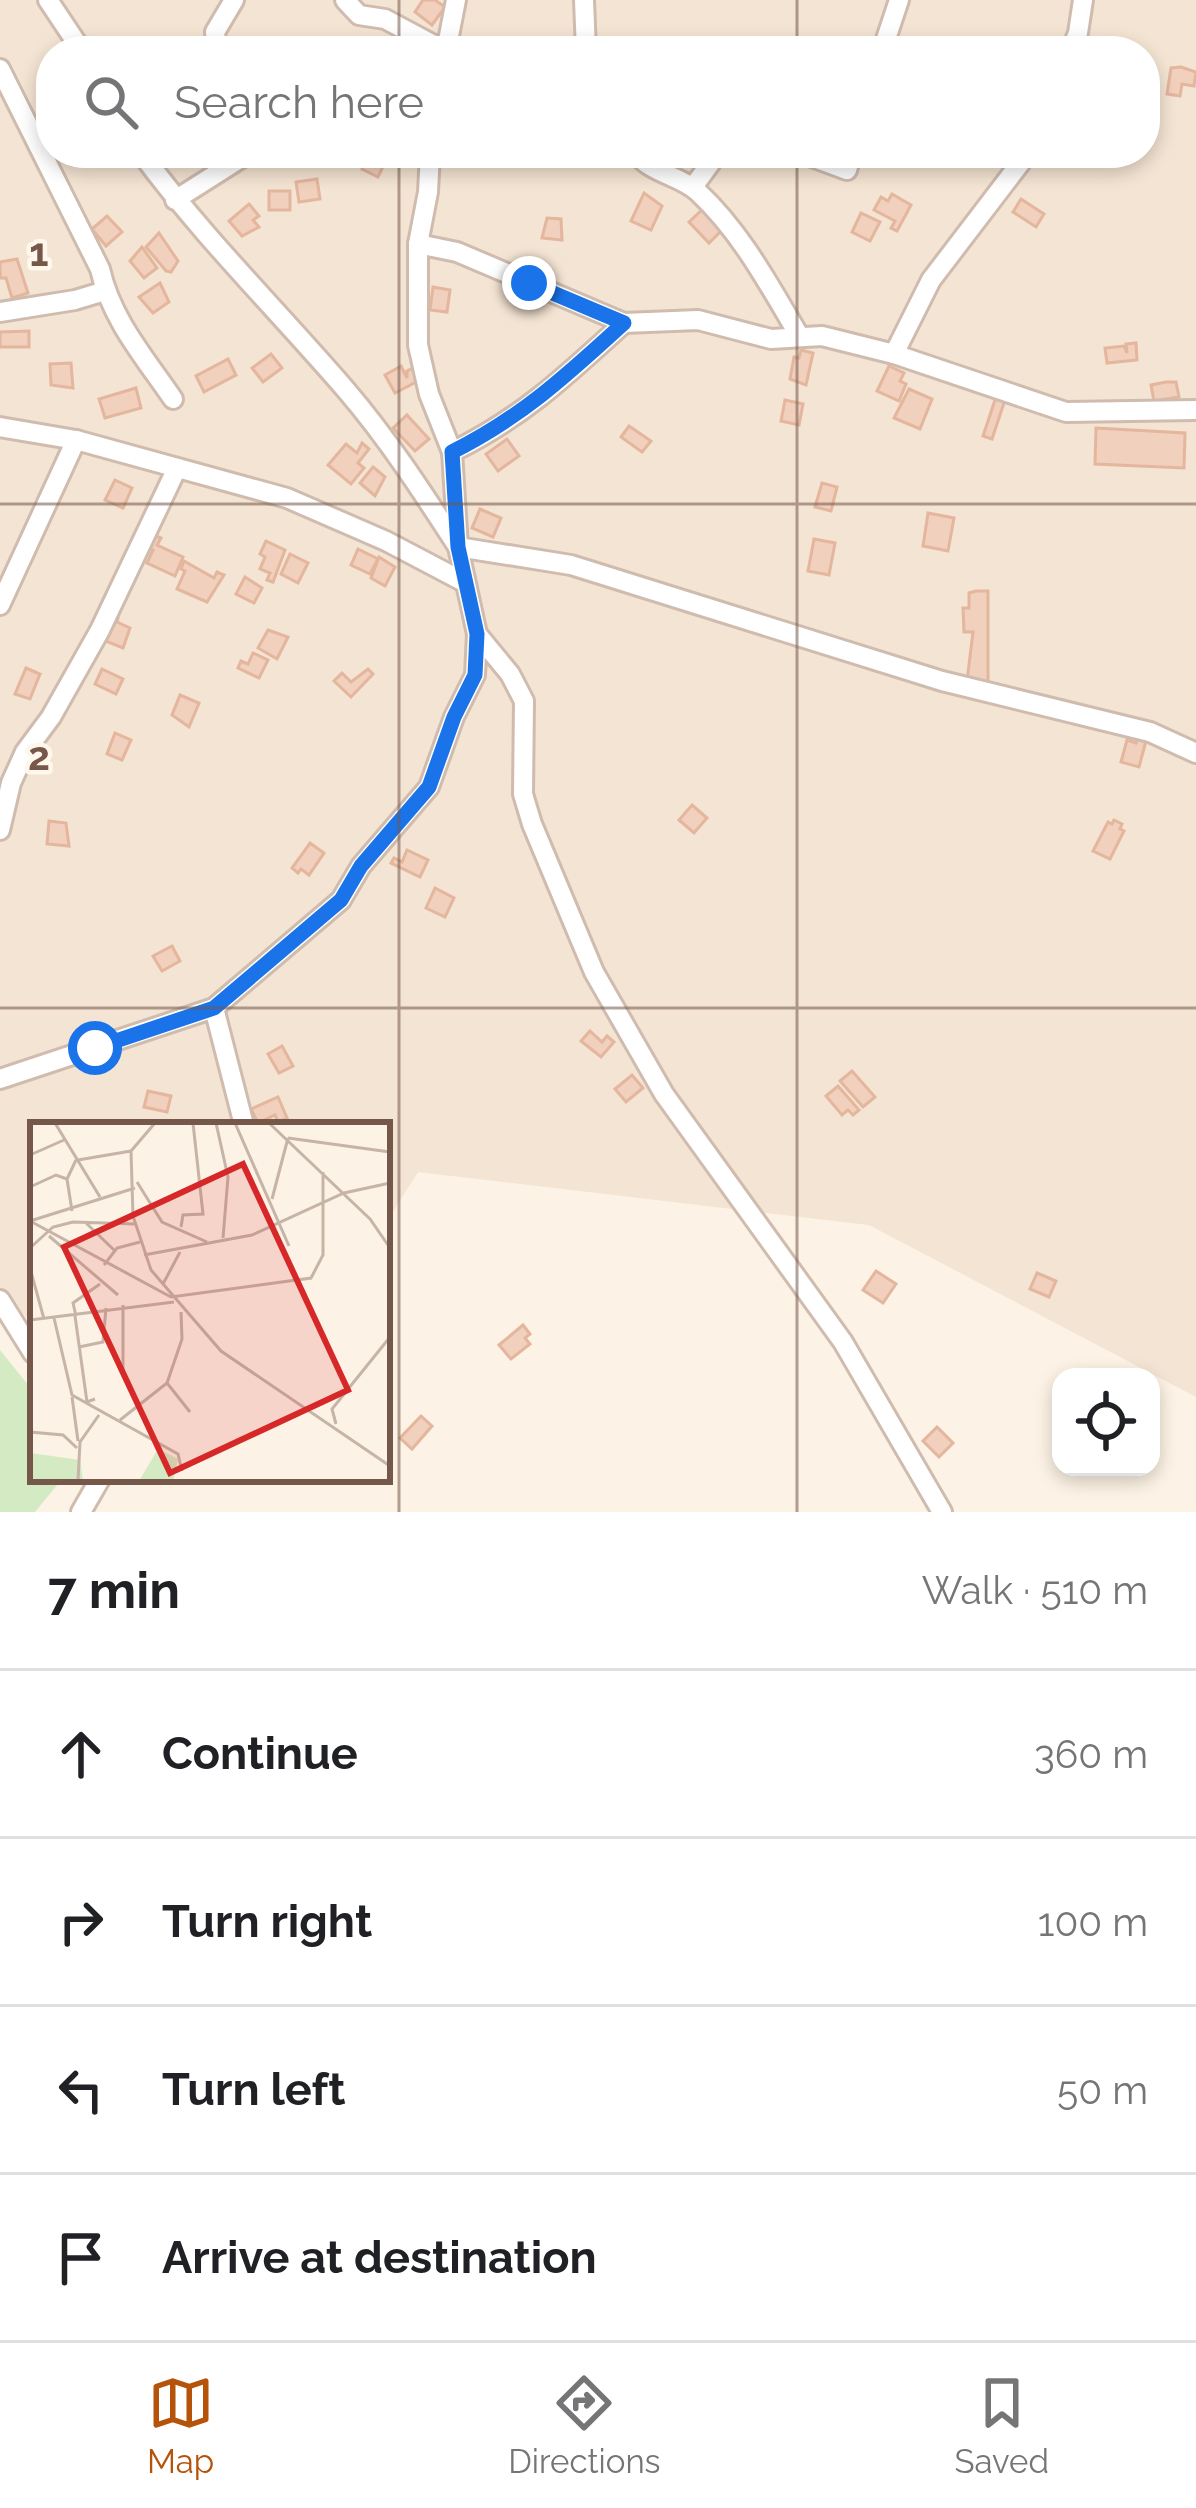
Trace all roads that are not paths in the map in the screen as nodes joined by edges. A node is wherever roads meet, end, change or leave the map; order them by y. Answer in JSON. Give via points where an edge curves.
{"nodes":[{"id":1,"x":48,"y":0,"type":"edge"},
{"id":2,"x":234,"y":0,"type":"edge"},
{"id":3,"x":345,"y":0,"type":"edge"},
{"id":4,"x":456,"y":0,"type":"edge"},
{"id":5,"x":584,"y":0,"type":"edge"},
{"id":6,"x":899,"y":0,"type":"edge"},
{"id":7,"x":1083,"y":0,"type":"edge"},
{"id":8,"x":72,"y":36,"type":"edge"},
{"id":9,"x":215,"y":36,"type":"edge"},
{"id":10,"x":417,"y":36,"type":"edge"},
{"id":11,"x":449,"y":36,"type":"edge"},
{"id":12,"x":585,"y":36,"type":"edge"},
{"id":13,"x":887,"y":36,"type":"edge"},
{"id":14,"x":1077,"y":36,"type":"edge"},
{"id":15,"x":0,"y":69,"type":"edge"},
{"id":16,"x":36,"y":141,"type":"edge"},
{"id":17,"x":50,"y":168,"type":"edge"},
{"id":18,"x":152,"y":168,"type":"edge"},
{"id":19,"x":225,"y":168,"type":"edge"},
{"id":20,"x":425,"y":168,"type":"edge"},
{"id":21,"x":653,"y":168,"type":"edge"},
{"id":22,"x":707,"y":168,"type":"edge"},
{"id":23,"x":1017,"y":168,"type":"edge"},
{"id":24,"x":692,"y":187,"type":"junction"},
{"id":25,"x":175,"y":200,"type":"junction"},
{"id":26,"x":418,"y":244,"type":"junction"},
{"id":27,"x":105,"y":291,"type":"junction"},
{"id":28,"x":0,"y":312,"type":"edge"},
{"id":29,"x":624,"y":323,"type":"junction"},
{"id":30,"x":800,"y":338,"type":"junction"},
{"id":31,"x":894,"y":354,"type":"junction"},
{"id":32,"x":172,"y":399,"type":"dead end"},
{"id":33,"x":1196,"y":410,"type":"edge"},
{"id":34,"x":0,"y":427,"type":"edge"},
{"id":35,"x":76,"y":440,"type":"junction"},
{"id":36,"x":452,"y":452,"type":"junction"},
{"id":37,"x":177,"y":468,"type":"junction"},
{"id":38,"x":458,"y":547,"type":"junction"},
{"id":39,"x":464,"y":583,"type":"junction"},
{"id":40,"x":0,"y":605,"type":"edge"},
{"id":41,"x":477,"y":634,"type":"junction"},
{"id":42,"x":1196,"y":753,"type":"edge"},
{"id":43,"x":0,"y":830,"type":"edge"},
{"id":44,"x":214,"y":1008,"type":"junction"},
{"id":45,"x":0,"y":1078,"type":"edge"},
{"id":46,"x":243,"y":1122,"type":"edge"},
{"id":47,"x":0,"y":1300,"type":"edge"},
{"id":48,"x":30,"y":1348,"type":"edge"},
{"id":49,"x":98,"y":1482,"type":"edge"},
{"id":50,"x":80,"y":1512,"type":"edge"},
{"id":51,"x":942,"y":1512,"type":"edge"}],
"edges":[{"from":1,"to":8,"type":"street"},
{"from":2,"to":9,"type":"street"},
{"from":3,"to":10,"type":"street","via":[[359,15]]},
{"from":4,"to":11,"type":"street"},
{"from":5,"to":12,"type":"street"},
{"from":6,"to":13,"type":"street"},
{"from":7,"to":14,"type":"street"},
{"from":15,"to":16,"type":"street"},
{"from":17,"to":27,"type":"street"},
{"from":18,"to":25,"type":"street"},
{"from":19,"to":25,"type":"street"},
{"from":20,"to":26,"type":"street"},
{"from":21,"to":24,"type":"street"},
{"from":22,"to":24,"type":"street"},
{"from":23,"to":31,"type":"street","via":[[931,280]]},
{"from":24,"to":30,"type":"street","via":[[723,218]]},
{"from":25,"to":38,"type":"street","via":[[349,393]]},
{"from":26,"to":29,"type":"street","via":[[476,259]]},
{"from":26,"to":36,"type":"street","via":[[418,345]]},
{"from":27,"to":28,"type":"street"},
{"from":27,"to":32,"type":"street"},
{"from":29,"to":30,"type":"street","via":[[698,320],[771,339]]},
{"from":29,"to":36,"type":"street","via":[[559,385]]},
{"from":30,"to":31,"type":"street"},
{"from":31,"to":33,"type":"street","via":[[1066,412]]},
{"from":34,"to":35,"type":"street"},
{"from":35,"to":37,"type":"street"},
{"from":35,"to":40,"type":"street"},
{"from":36,"to":38,"type":"street"},
{"from":37,"to":39,"type":"street","via":[[326,513]]},
{"from":37,"to":43,"type":"street","via":[[100,630],[25,752]]},
{"from":38,"to":39,"type":"street"},
{"from":38,"to":42,"type":"street","via":[[571,565],[942,681],[1150,732]]},
{"from":39,"to":41,"type":"street"},
{"from":41,"to":44,"type":"street","via":[[475,675],[429,787],[341,900]]},
{"from":41,"to":51,"type":"street","via":[[524,701],[527,809],[594,972],[664,1094],[843,1342]]},
{"from":44,"to":45,"type":"street"},
{"from":44,"to":46,"type":"street"},
{"from":47,"to":48,"type":"street"},
{"from":49,"to":50,"type":"street"}]}
